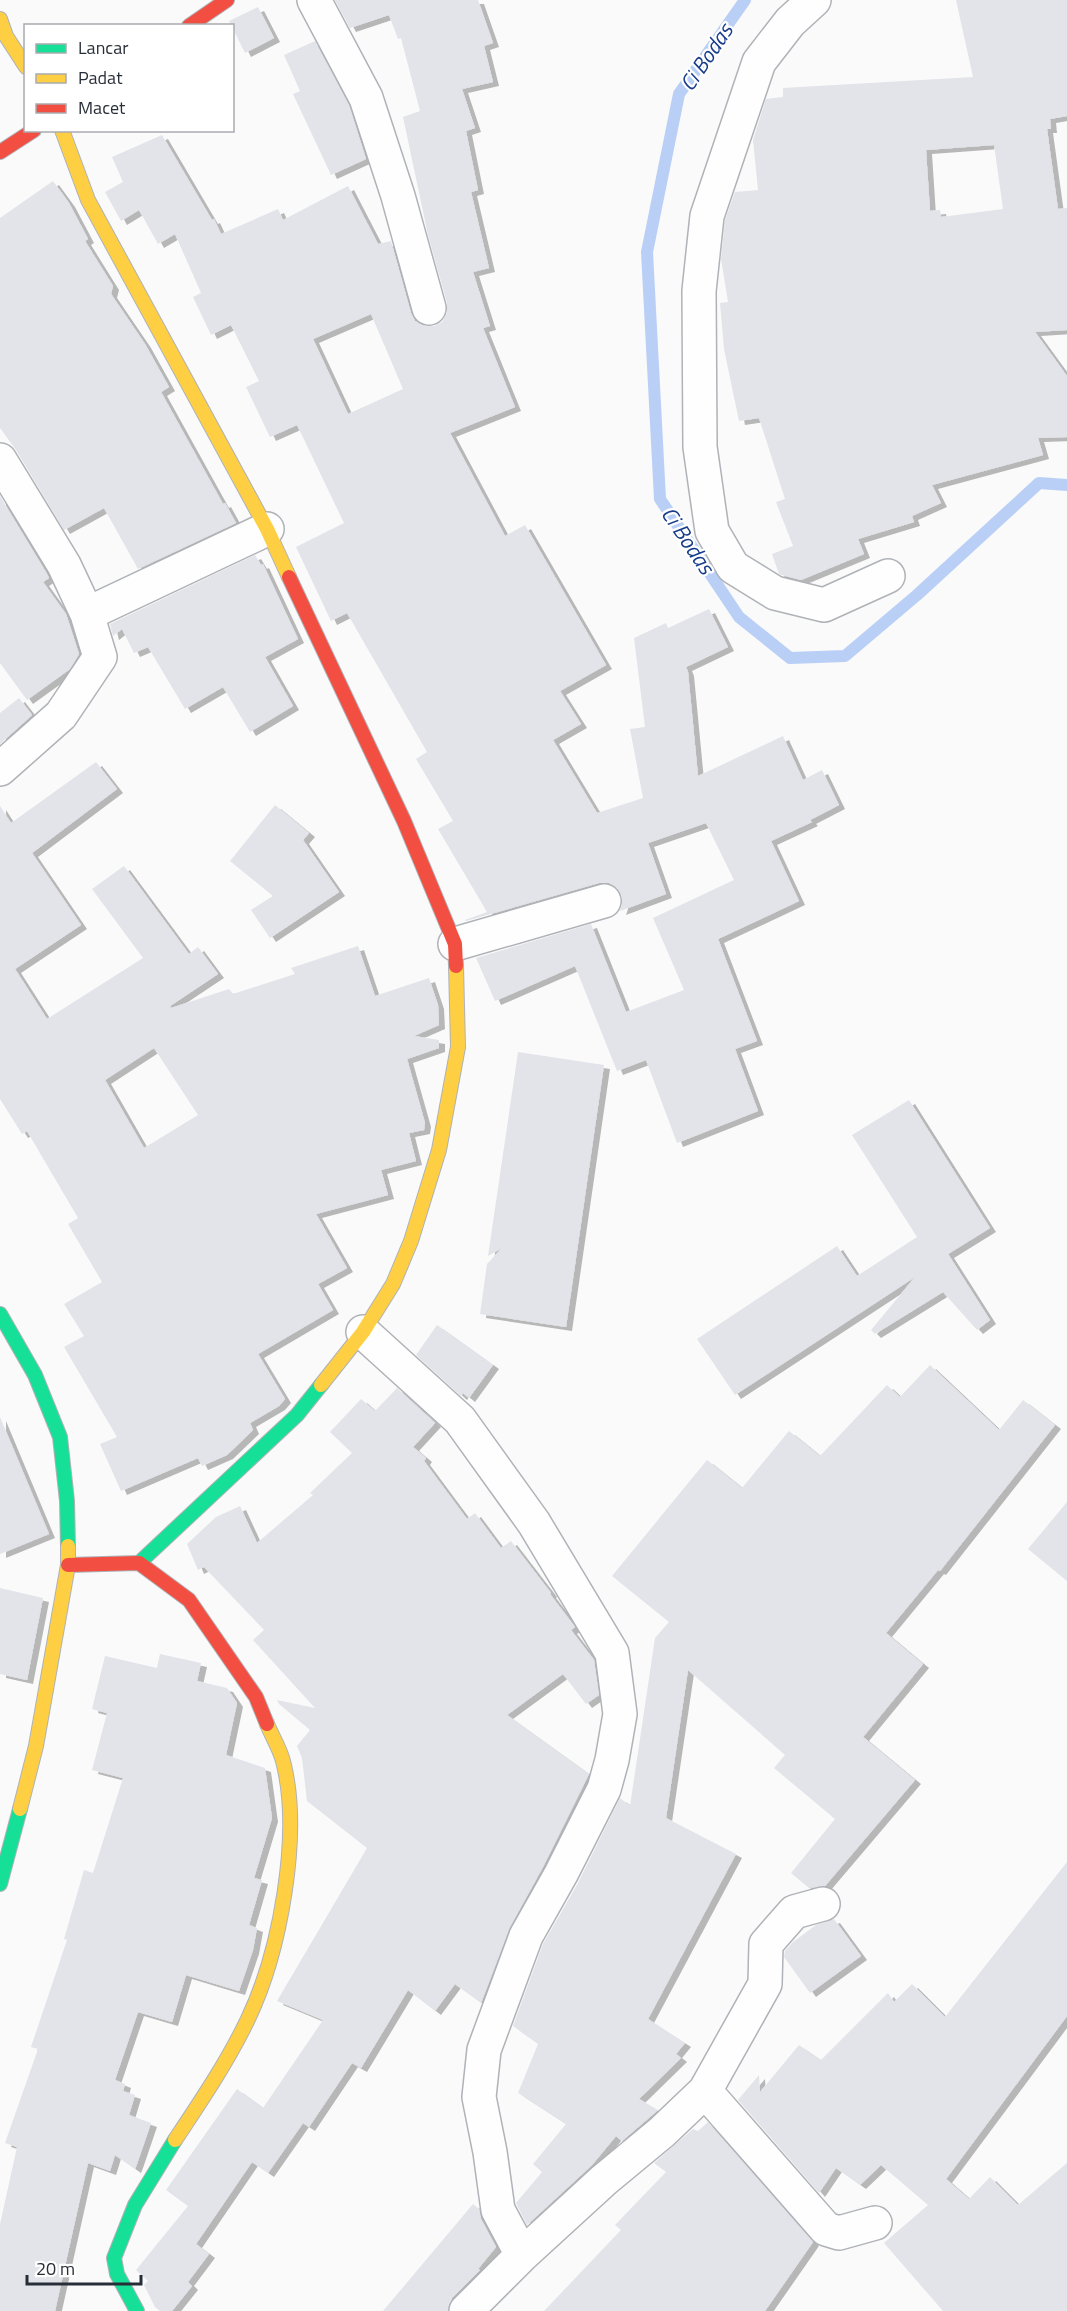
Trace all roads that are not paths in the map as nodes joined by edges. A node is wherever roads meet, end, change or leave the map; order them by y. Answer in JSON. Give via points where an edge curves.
{"nodes":[{"id":1,"x":227,"y":0,"type":"edge"},
{"id":2,"x":314,"y":0,"type":"edge"},
{"id":3,"x":814,"y":0,"type":"edge"},
{"id":4,"x":0,"y":18,"type":"edge"},
{"id":5,"x":192,"y":24,"type":"edge"},
{"id":6,"x":24,"y":64,"type":"edge"},
{"id":7,"x":31,"y":132,"type":"edge"},
{"id":8,"x":63,"y":132,"type":"edge"},
{"id":9,"x":0,"y":152,"type":"edge"},
{"id":10,"x":429,"y":308,"type":"dead end"},
{"id":11,"x":0,"y":460,"type":"edge"},
{"id":12,"x":267,"y":530,"type":"junction"},
{"id":13,"x":888,"y":576,"type":"dead end"},
{"id":14,"x":87,"y":614,"type":"junction"},
{"id":15,"x":0,"y":769,"type":"edge"},
{"id":16,"x":604,"y":901,"type":"dead end"},
{"id":17,"x":455,"y":944,"type":"junction"},
{"id":18,"x":0,"y":1314,"type":"edge"},
{"id":19,"x":363,"y":1332,"type":"junction"},
{"id":20,"x":139,"y":1563,"type":"junction"},
{"id":21,"x":68,"y":1565,"type":"junction"},
{"id":22,"x":0,"y":1884,"type":"edge"},
{"id":23,"x":824,"y":1904,"type":"dead end"},
{"id":24,"x":705,"y":2091,"type":"junction"},
{"id":25,"x":875,"y":2223,"type":"dead end"},
{"id":26,"x":522,"y":2255,"type":"junction"},
{"id":27,"x":137,"y":2311,"type":"edge"},
{"id":28,"x":466,"y":2311,"type":"edge"}],
"edges":[{"from":1,"to":5,"type":"street"},
{"from":2,"to":10,"type":"street","via":[[366,98]]},
{"from":3,"to":13,"type":"street","via":[[789,22],[759,62],[707,216],[699,291],[699,447],[712,531],[734,567],[775,593],[824,605]]},
{"from":4,"to":6,"type":"street","via":[[6,36]]},
{"from":7,"to":9,"type":"street"},
{"from":8,"to":12,"type":"street","via":[[88,200]]},
{"from":11,"to":14,"type":"street","via":[[64,565]]},
{"from":12,"to":14,"type":"street"},
{"from":12,"to":17,"type":"street","via":[[404,821]]},
{"from":14,"to":15,"type":"street","via":[[100,657],[61,715]]},
{"from":16,"to":17,"type":"street"},
{"from":17,"to":19,"type":"street","via":[[458,1047],[439,1150],[411,1241],[393,1284]]},
{"from":18,"to":21,"type":"street","via":[[35,1375],[60,1437]]},
{"from":19,"to":20,"type":"street","via":[[297,1415]]},
{"from":19,"to":26,"type":"street","via":[[460,1420],[534,1522],[612,1653],[621,1714],[604,1789],[526,1936],[484,2050],[479,2097],[498,2210]]},
{"from":20,"to":21,"type":"street"},
{"from":20,"to":27,"type":"street","via":[[189,1600],[256,1697],[283,1761],[291,1818],[283,1898],[269,1964],[248,2019],[135,2205],[114,2258],[117,2274]]},
{"from":21,"to":22,"type":"street","via":[[36,1746]]},
{"from":23,"to":24,"type":"street","via":[[794,1912],[766,1944],[765,1984]]},
{"from":24,"to":25,"type":"street","via":[[826,2229],[839,2233]]},
{"from":24,"to":26,"type":"street"},
{"from":26,"to":28,"type":"street"}]}
